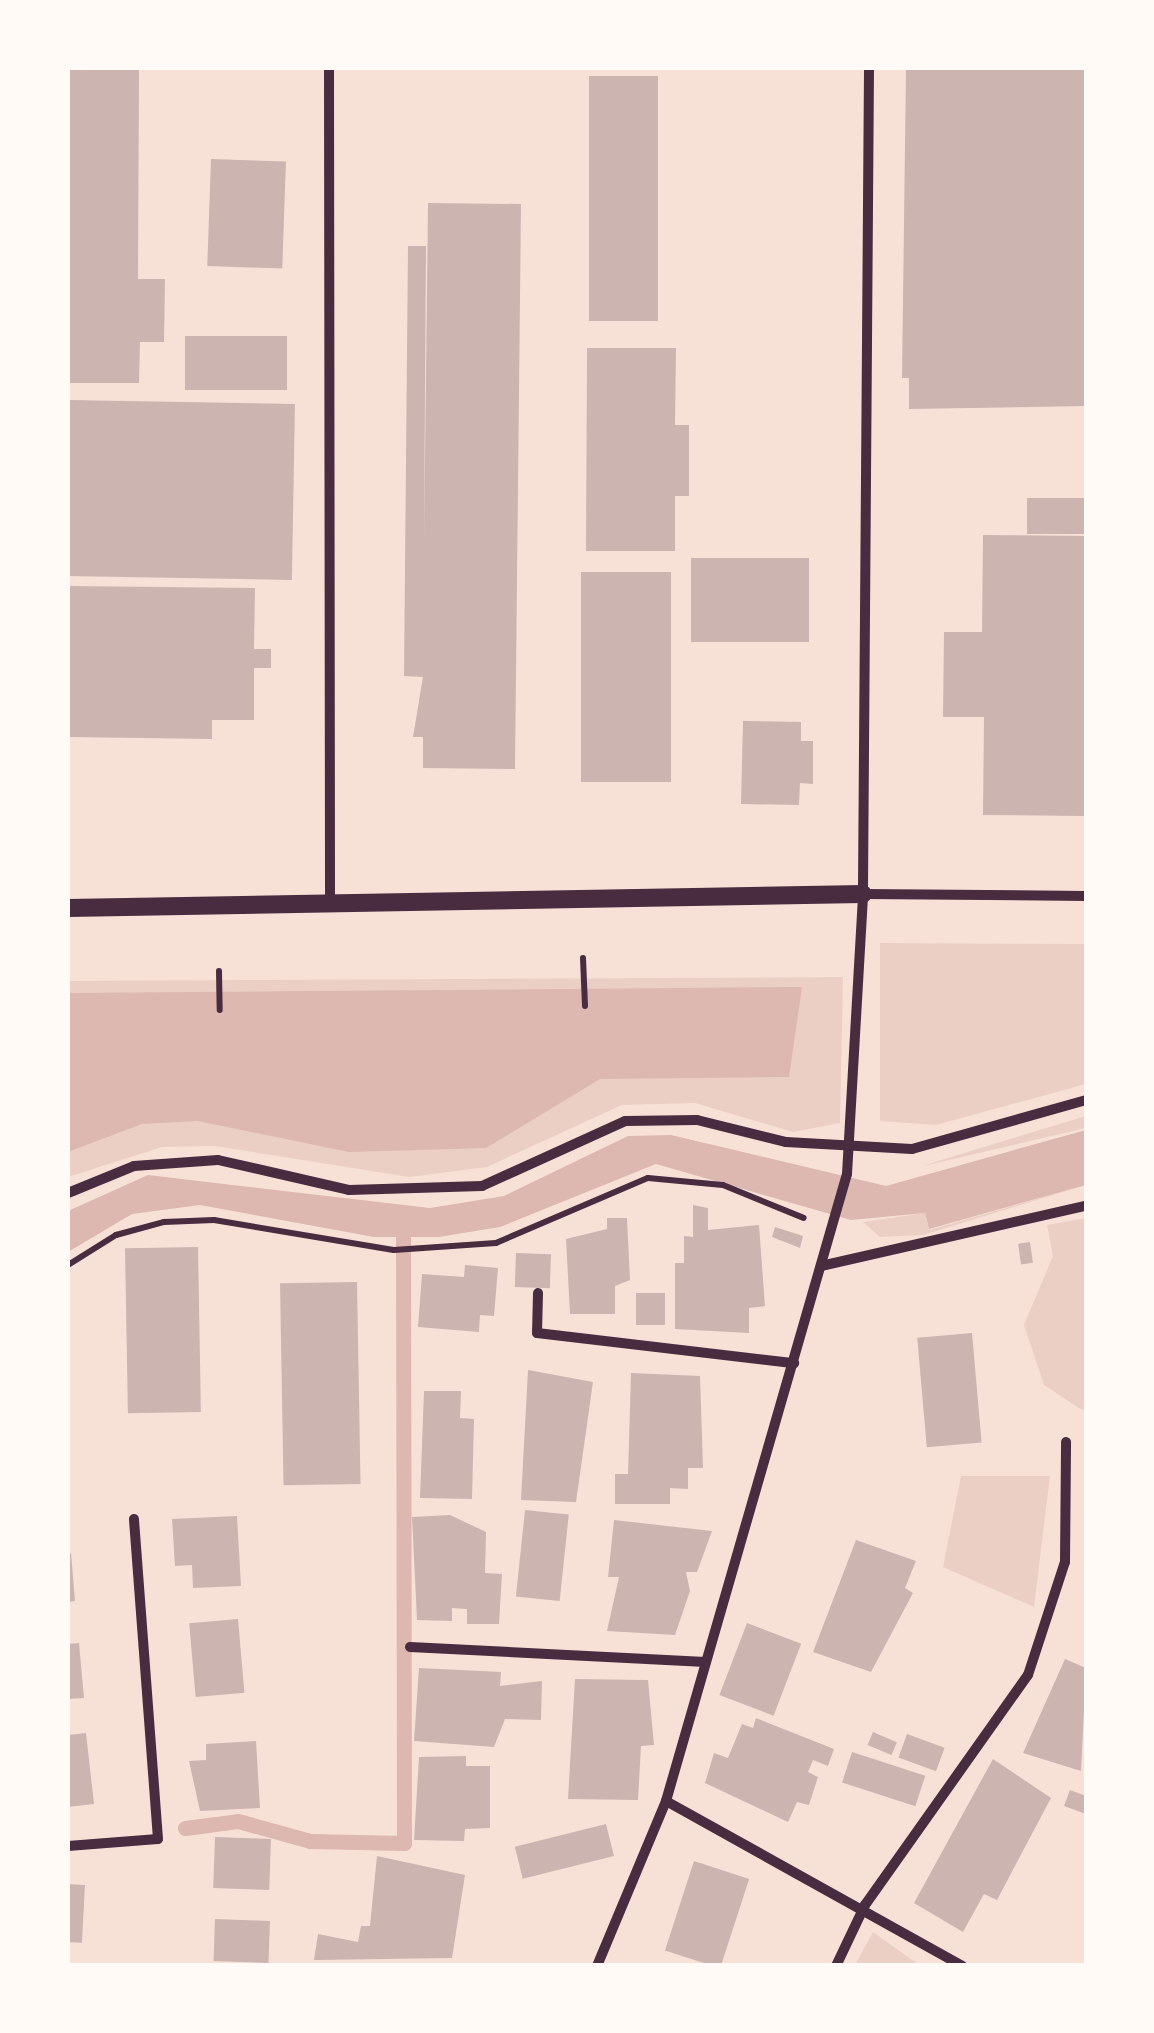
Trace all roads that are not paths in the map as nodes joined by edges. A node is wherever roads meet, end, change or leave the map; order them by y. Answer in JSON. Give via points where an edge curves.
{"nodes":[{"id":1,"x":329,"y":68,"type":"edge"},
{"id":2,"x":868,"y":68,"type":"edge"},
{"id":3,"x":863,"y":894,"type":"junction"},
{"id":4,"x":1086,"y":896,"type":"edge"},
{"id":5,"x":330,"y":907,"type":"junction"},
{"id":6,"x":68,"y":908,"type":"edge"},
{"id":7,"x":1086,"y":1100,"type":"edge"},
{"id":8,"x":854,"y":1144,"type":"junction"},
{"id":9,"x":68,"y":1193,"type":"edge"},
{"id":10,"x":1086,"y":1206,"type":"edge"},
{"id":11,"x":822,"y":1266,"type":"junction"},
{"id":12,"x":538,"y":1293,"type":"dead end"},
{"id":13,"x":794,"y":1363,"type":"junction"},
{"id":14,"x":1066,"y":1442,"type":"dead end"},
{"id":15,"x":134,"y":1519,"type":"dead end"},
{"id":16,"x":410,"y":1647,"type":"dead end"},
{"id":17,"x":706,"y":1662,"type":"junction"},
{"id":18,"x":666,"y":1801,"type":"junction"},
{"id":19,"x":68,"y":1846,"type":"edge"},
{"id":20,"x":865,"y":1904,"type":"junction"},
{"id":21,"x":597,"y":1966,"type":"edge"},
{"id":22,"x":836,"y":1966,"type":"edge"},
{"id":23,"x":962,"y":1966,"type":"edge"}],
"edges":[{"from":1,"to":5,"type":"street"},
{"from":2,"to":3,"type":"street"},
{"from":3,"to":4,"type":"street"},
{"from":3,"to":5,"type":"street"},
{"from":3,"to":8,"type":"street"},
{"from":5,"to":6,"type":"street"},
{"from":7,"to":8,"type":"street","via":[[912,1149]]},
{"from":8,"to":9,"type":"street","via":[[786,1142],[697,1120],[625,1121],[482,1186],[349,1190],[201,1160],[134,1166]]},
{"from":8,"to":11,"type":"street"},
{"from":10,"to":11,"type":"street"},
{"from":11,"to":13,"type":"street"},
{"from":12,"to":13,"type":"street","via":[[537,1334]]},
{"from":13,"to":17,"type":"street"},
{"from":14,"to":20,"type":"street","via":[[1065,1562],[1028,1675]]},
{"from":15,"to":19,"type":"street","via":[[158,1838]]},
{"from":16,"to":17,"type":"street"},
{"from":17,"to":18,"type":"street"},
{"from":18,"to":20,"type":"street"},
{"from":18,"to":21,"type":"street"},
{"from":20,"to":22,"type":"street"},
{"from":20,"to":23,"type":"street"}]}
